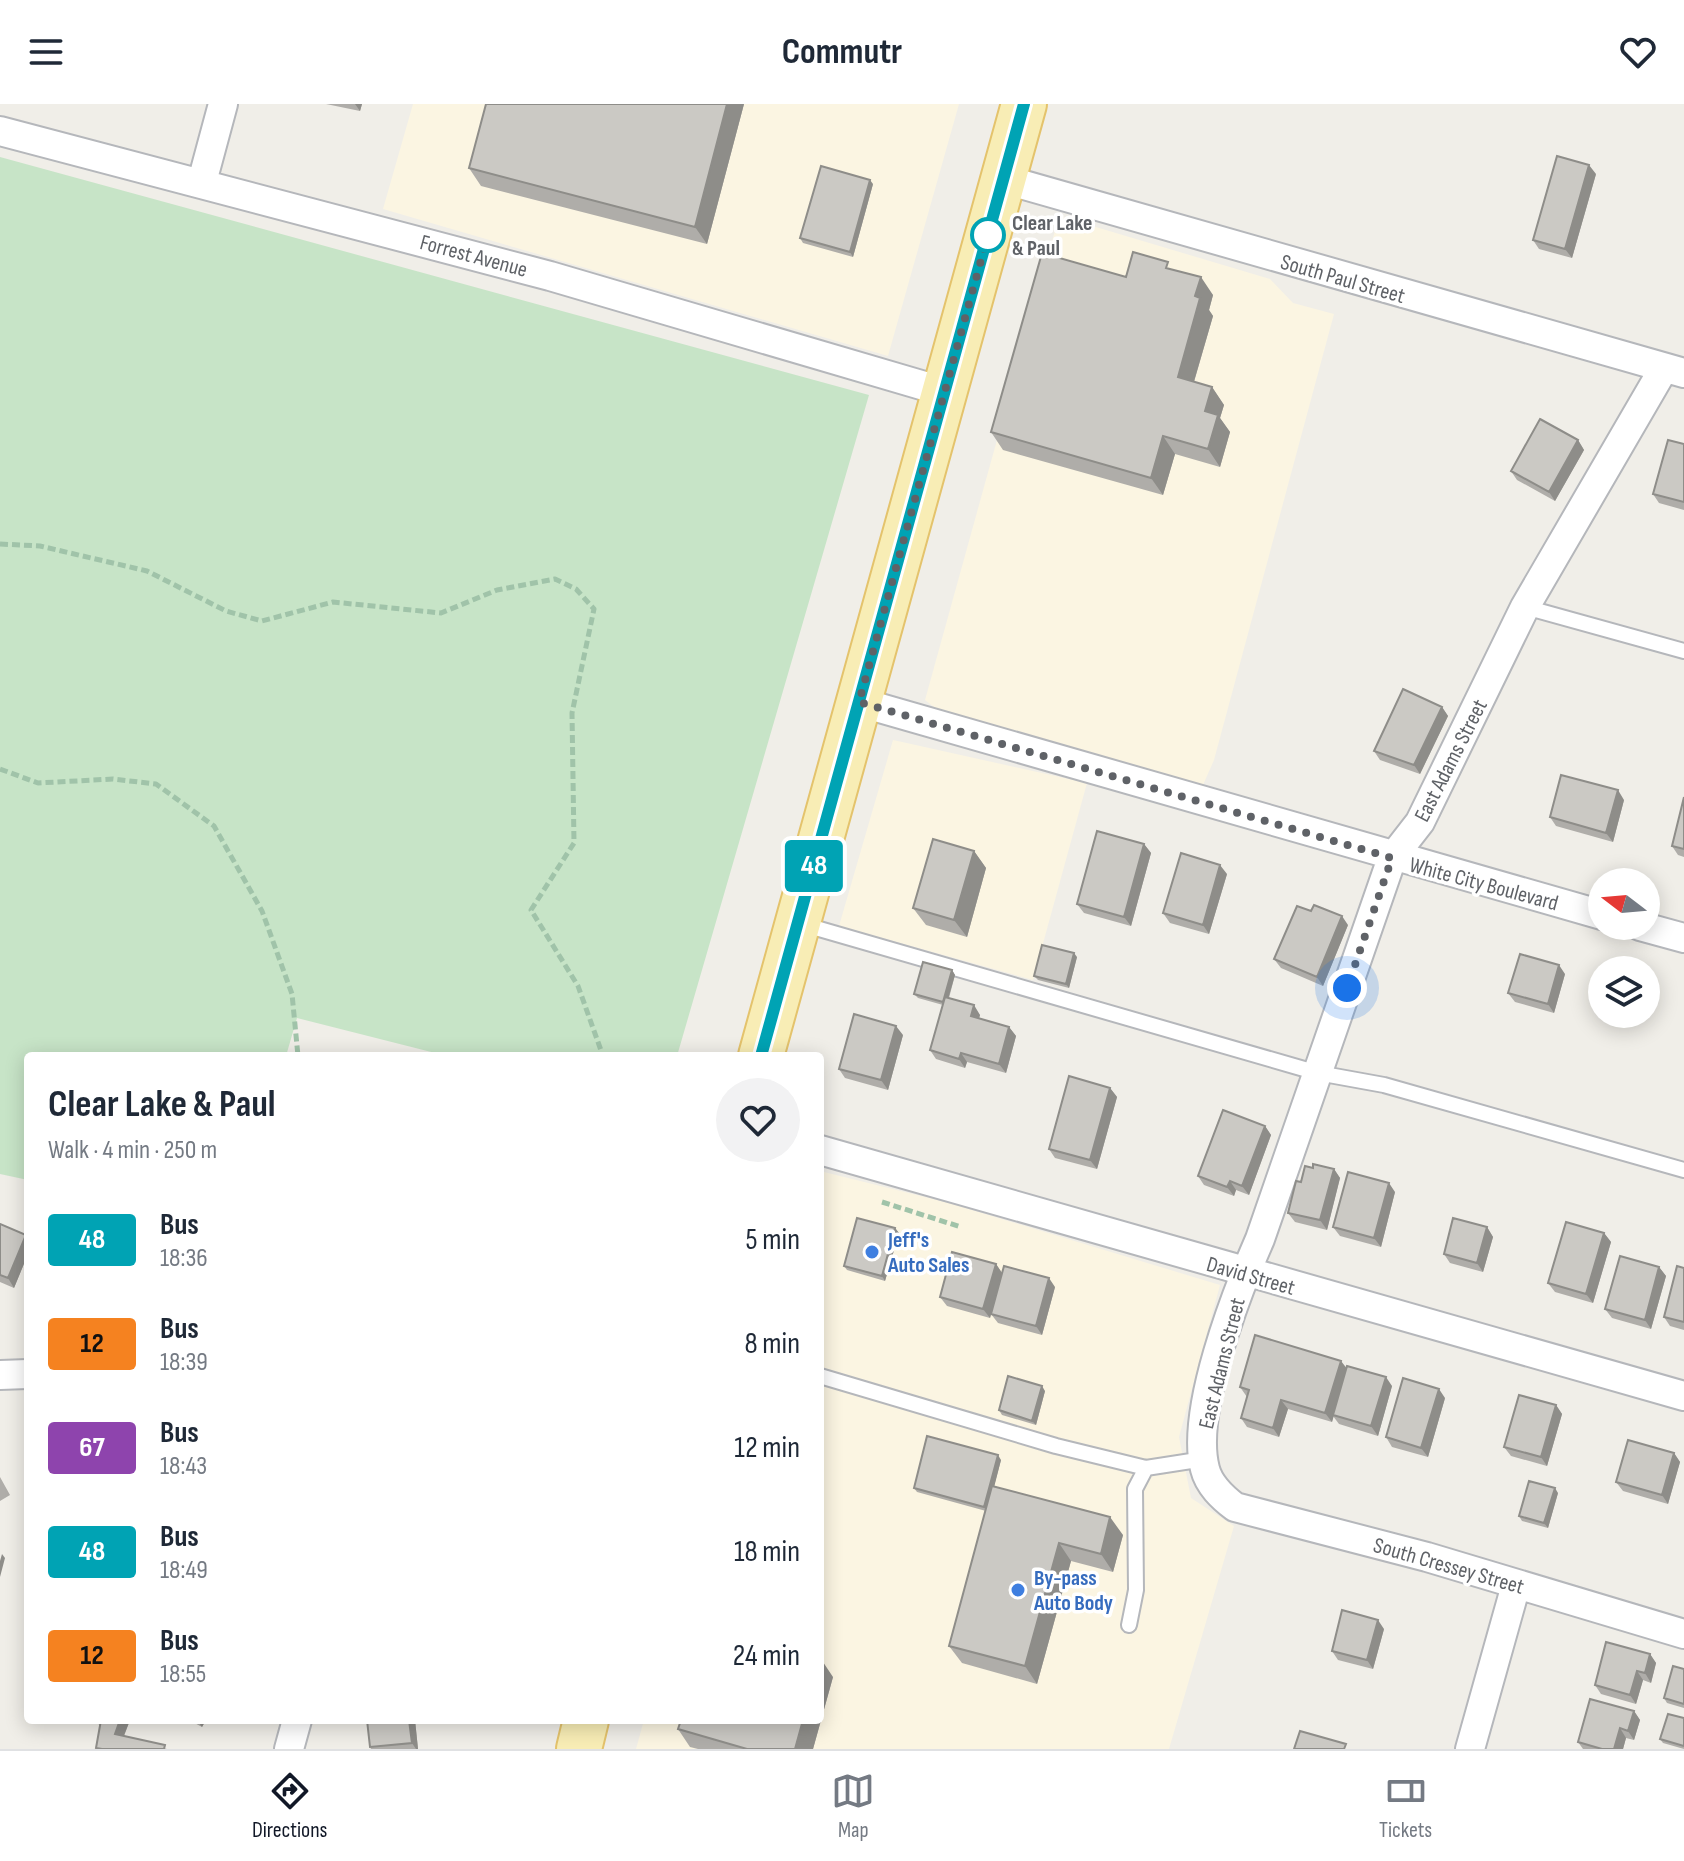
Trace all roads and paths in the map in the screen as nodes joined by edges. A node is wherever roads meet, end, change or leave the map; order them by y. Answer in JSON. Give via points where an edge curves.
{"nodes":[{"id":1,"x":223,"y":104,"type":"edge"},
{"id":2,"x":1024,"y":104,"type":"edge"},
{"id":3,"x":0,"y":131,"type":"edge"},
{"id":4,"x":1003,"y":179,"type":"junction"},
{"id":5,"x":202,"y":182,"type":"junction"},
{"id":6,"x":1674,"y":370,"type":"edge"},
{"id":7,"x":945,"y":392,"type":"junction"},
{"id":8,"x":0,"y":544,"type":"edge"},
{"id":9,"x":1525,"y":607,"type":"junction"},
{"id":10,"x":1684,"y":651,"type":"edge"},
{"id":11,"x":859,"y":702,"type":"junction"},
{"id":12,"x":0,"y":769,"type":"edge"},
{"id":13,"x":1392,"y":858,"type":"junction"},
{"id":14,"x":1588,"y":911,"type":"edge"},
{"id":15,"x":798,"y":923,"type":"junction"},
{"id":16,"x":1660,"y":931,"type":"edge"},
{"id":17,"x":1684,"y":938,"type":"edge"},
{"id":18,"x":298,"y":1052,"type":"edge"},
{"id":19,"x":602,"y":1052,"type":"edge"},
{"id":20,"x":762,"y":1052,"type":"edge"},
{"id":21,"x":1318,"y":1073,"type":"junction"},
{"id":22,"x":824,"y":1151,"type":"edge"},
{"id":23,"x":1684,"y":1170,"type":"edge"},
{"id":24,"x":877,"y":1200,"type":"dead end"},
{"id":25,"x":961,"y":1227,"type":"dead end"},
{"id":26,"x":1244,"y":1274,"type":"junction"},
{"id":27,"x":24,"y":1374,"type":"edge"},
{"id":28,"x":0,"y":1375,"type":"edge"},
{"id":29,"x":824,"y":1377,"type":"edge"},
{"id":30,"x":1684,"y":1396,"type":"edge"},
{"id":31,"x":1204,"y":1459,"type":"junction"},
{"id":32,"x":1146,"y":1468,"type":"junction"},
{"id":33,"x":1217,"y":1492,"type":"joint"},
{"id":34,"x":1516,"y":1585,"type":"junction"},
{"id":35,"x":1129,"y":1625,"type":"dead end"},
{"id":36,"x":1684,"y":1634,"type":"edge"},
{"id":37,"x":296,"y":1724,"type":"edge"},
{"id":38,"x":585,"y":1724,"type":"edge"},
{"id":39,"x":289,"y":1749,"type":"edge"},
{"id":40,"x":579,"y":1749,"type":"edge"},
{"id":41,"x":1470,"y":1749,"type":"edge"}],
"edges":[{"from":1,"to":5,"type":"street"},
{"from":2,"to":4,"type":"main road"},
{"from":3,"to":5,"type":"street","name":"Forrest Avenue"},
{"from":4,"to":6,"type":"street","name":"South Paul Street"},
{"from":4,"to":7,"type":"main road"},
{"from":5,"to":7,"type":"street","name":"Forrest Avenue","via":[[550,276]]},
{"from":6,"to":9,"type":"street","name":"East Adams Street"},
{"from":7,"to":11,"type":"main road"},
{"from":8,"to":19,"type":"path","via":[[40,546],[147,571],[226,611],[262,621],[333,602],[441,613],[497,590],[555,579],[576,589],[594,609],[572,713],[574,843],[531,910],[578,986]]},
{"from":9,"to":10,"type":"lane"},
{"from":9,"to":13,"type":"street","name":"East Adams Street","via":[[1425,814]]},
{"from":11,"to":13,"type":"street","name":"White City Boulevard"},
{"from":11,"to":15,"type":"main road"},
{"from":12,"to":18,"type":"path","via":[[38,783],[113,779],[156,784],[214,826],[262,911],[292,994]]},
{"from":13,"to":14,"type":"street","name":"White City Boulevard"},
{"from":13,"to":21,"type":"street","name":"East Adams Street"},
{"from":15,"to":20,"type":"main road"},
{"from":15,"to":21,"type":"lane"},
{"from":16,"to":17,"type":"street"},
{"from":21,"to":23,"type":"lane","via":[[1384,1085]]},
{"from":21,"to":26,"type":"street","name":"East Adams Street"},
{"from":22,"to":26,"type":"street","name":"David Street"},
{"from":24,"to":25,"type":"path"},
{"from":26,"to":30,"type":"street","name":"David Street"},
{"from":26,"to":31,"type":"street","name":"East Adams Street","via":[[1202,1427]]},
{"from":27,"to":28,"type":"street"},
{"from":29,"to":32,"type":"lane"},
{"from":31,"to":32,"type":"lane"},
{"from":31,"to":33,"type":"street","name":"East Adams Street"},
{"from":32,"to":35,"type":"lane","via":[[1135,1489],[1136,1590]]},
{"from":33,"to":34,"type":"street","name":"South Cressey Street","via":[[1235,1507],[1269,1518]]},
{"from":34,"to":36,"type":"street","name":"South Cressey Street"},
{"from":34,"to":41,"type":"street"},
{"from":37,"to":39,"type":"street"},
{"from":38,"to":40,"type":"main road"}]}
